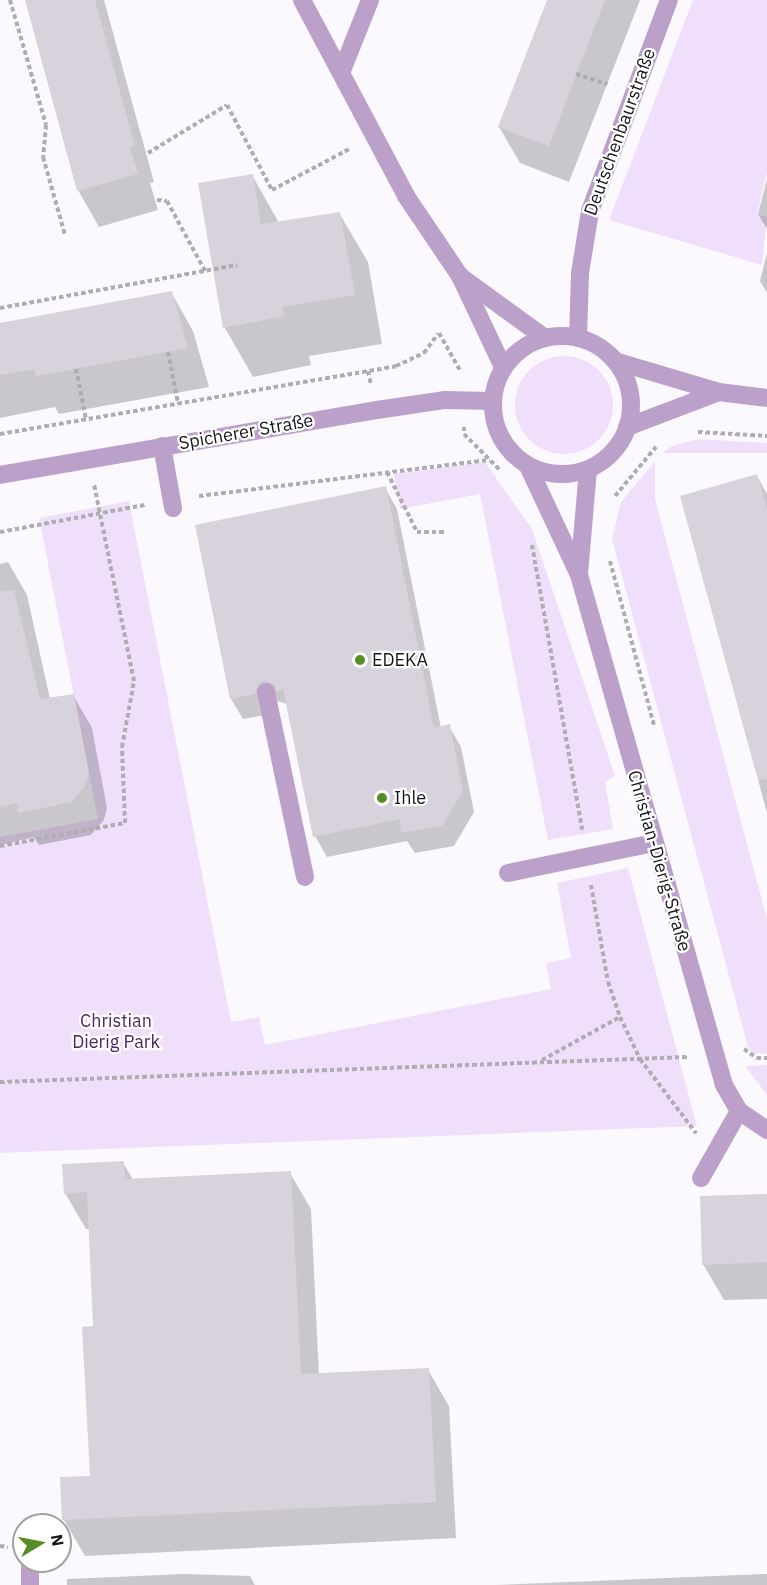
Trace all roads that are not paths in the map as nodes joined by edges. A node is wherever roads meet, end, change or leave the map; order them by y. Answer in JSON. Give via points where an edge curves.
{"nodes":[{"id":1,"x":302,"y":0,"type":"edge"},
{"id":2,"x":370,"y":0,"type":"edge"},
{"id":3,"x":669,"y":0,"type":"edge"},
{"id":4,"x":341,"y":74,"type":"junction"},
{"id":5,"x":460,"y":276,"type":"junction"},
{"id":6,"x":545,"y":338,"type":"junction"},
{"id":7,"x":578,"y":338,"type":"junction"},
{"id":8,"x":615,"y":361,"type":"junction"},
{"id":9,"x":503,"y":367,"type":"junction"},
{"id":10,"x":719,"y":392,"type":"junction"},
{"id":11,"x":767,"y":398,"type":"edge"},
{"id":12,"x":492,"y":401,"type":"junction"},
{"id":13,"x":627,"y":427,"type":"junction"},
{"id":14,"x":162,"y":446,"type":"junction"},
{"id":15,"x":528,"y":466,"type":"junction"},
{"id":16,"x":588,"y":469,"type":"junction"},
{"id":17,"x":0,"y":475,"type":"edge"},
{"id":18,"x":173,"y":508,"type":"dead end"},
{"id":19,"x":579,"y":575,"type":"junction"},
{"id":20,"x":266,"y":692,"type":"dead end"},
{"id":21,"x":654,"y":843,"type":"junction"},
{"id":22,"x":508,"y":873,"type":"dead end"},
{"id":23,"x":304,"y":878,"type":"dead end"},
{"id":24,"x":739,"y":1111,"type":"junction"},
{"id":25,"x":767,"y":1130,"type":"edge"},
{"id":26,"x":701,"y":1178,"type":"dead end"}],
"edges":[{"from":1,"to":4,"type":"street"},
{"from":2,"to":4,"type":"street"},
{"from":3,"to":7,"type":"street","name":"Deutschenbaurstraße","via":[[590,211],[580,273]]},
{"from":4,"to":5,"type":"street","via":[[406,196]]},
{"from":5,"to":6,"type":"street"},
{"from":5,"to":9,"type":"street"},
{"from":6,"to":7,"type":"street"},
{"from":6,"to":9,"type":"street","via":[[520,350]]},
{"from":7,"to":8,"type":"street","via":[[592,343]]},
{"from":8,"to":10,"type":"street"},
{"from":8,"to":13,"type":"street","via":[[629,388]]},
{"from":9,"to":12,"type":"street"},
{"from":10,"to":11,"type":"street"},
{"from":10,"to":13,"type":"street"},
{"from":12,"to":14,"type":"street","name":"Spicherer Straße","via":[[377,410]]},
{"from":12,"to":15,"type":"street","via":[[502,440]]},
{"from":13,"to":16,"type":"street","via":[[612,453]]},
{"from":14,"to":17,"type":"street","name":"Spicherer Straße"},
{"from":14,"to":18,"type":"street"},
{"from":15,"to":16,"type":"street","via":[[550,474]]},
{"from":15,"to":19,"type":"street","name":"Christian-Dierig-Straße"},
{"from":16,"to":19,"type":"street","name":"Christian-Dierig-Straße"},
{"from":19,"to":21,"type":"street","name":"Christian-Dierig-Straße"},
{"from":20,"to":23,"type":"street"},
{"from":21,"to":22,"type":"street"},
{"from":21,"to":24,"type":"street","name":"Christian-Dierig-Straße","via":[[714,1056]]},
{"from":24,"to":25,"type":"street"},
{"from":24,"to":26,"type":"street"}]}
